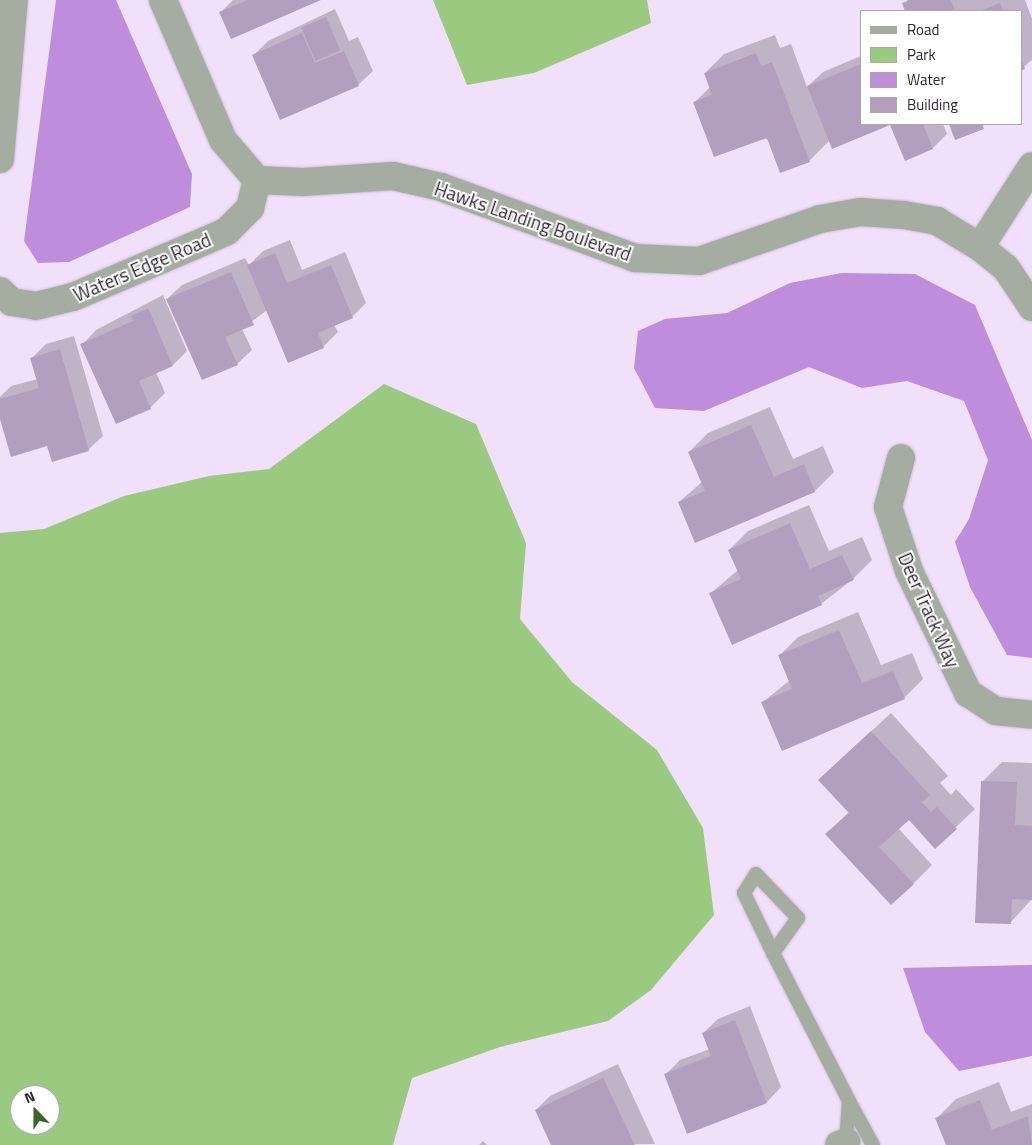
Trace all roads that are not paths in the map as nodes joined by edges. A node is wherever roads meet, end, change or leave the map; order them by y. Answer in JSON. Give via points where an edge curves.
{"nodes":[{"id":1,"x":14,"y":0,"type":"edge"},
{"id":2,"x":163,"y":0,"type":"edge"},
{"id":3,"x":0,"y":159,"type":"edge"},
{"id":4,"x":1032,"y":166,"type":"edge"},
{"id":5,"x":257,"y":180,"type":"junction"},
{"id":6,"x":980,"y":247,"type":"junction"},
{"id":7,"x":0,"y":291,"type":"edge"},
{"id":8,"x":1032,"y":306,"type":"edge"},
{"id":9,"x":901,"y":458,"type":"dead end"},
{"id":10,"x":1032,"y":715,"type":"edge"},
{"id":11,"x":773,"y":953,"type":"junction"},
{"id":12,"x":849,"y":1101,"type":"junction"},
{"id":13,"x":842,"y":1144,"type":"edge"},
{"id":14,"x":874,"y":1145,"type":"edge"}],
"edges":[{"from":1,"to":3,"type":"street"},
{"from":2,"to":5,"type":"street","via":[[222,140]]},
{"from":4,"to":6,"type":"street"},
{"from":5,"to":6,"type":"street","name":"Hawks Landing Boulevard","via":[[303,182],[393,176],[441,187],[635,258],[698,261],[820,219],[861,212],[937,222]]},
{"from":5,"to":7,"type":"street","name":"Waters Edge Road","via":[[250,208],[227,231],[73,297],[36,306],[12,302]]},
{"from":6,"to":8,"type":"street","name":"Hawks Landing Boulevard","via":[[1006,268]]},
{"from":9,"to":10,"type":"street","name":"Deer Track Way","via":[[888,507],[908,571],[968,693],[996,711]]},
{"from":11,"to":11,"type":"lane","via":[[798,918],[756,874],[744,893]]},
{"from":11,"to":12,"type":"lane"},
{"from":12,"to":13,"type":"lane"},
{"from":12,"to":14,"type":"lane"}]}
